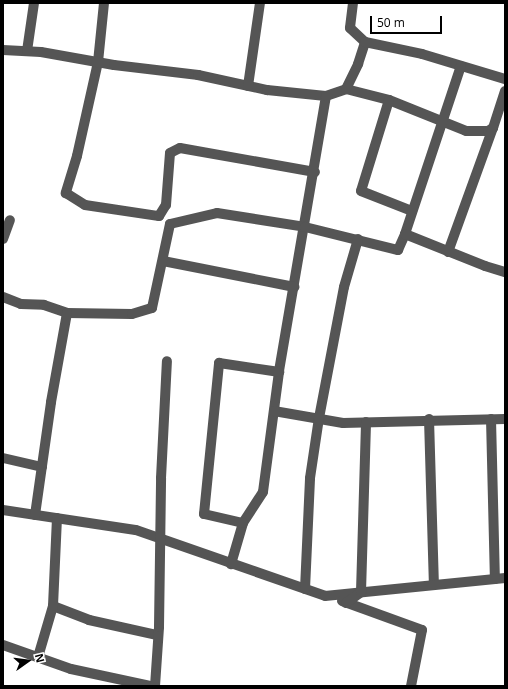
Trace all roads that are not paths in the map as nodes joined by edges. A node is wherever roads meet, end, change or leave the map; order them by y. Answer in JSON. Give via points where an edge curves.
{"nodes":[{"id":1,"x":34,"y":3,"type":"edge"},
{"id":2,"x":104,"y":3,"type":"edge"},
{"id":3,"x":260,"y":3,"type":"edge"},
{"id":4,"x":353,"y":3,"type":"edge"},
{"id":5,"x":365,"y":42,"type":"junction"},
{"id":6,"x":3,"y":50,"type":"edge"},
{"id":7,"x":27,"y":51,"type":"junction"},
{"id":8,"x":98,"y":62,"type":"junction"},
{"id":9,"x":461,"y":66,"type":"junction"},
{"id":10,"x":505,"y":79,"type":"edge"},
{"id":11,"x":248,"y":86,"type":"junction"},
{"id":12,"x":346,"y":89,"type":"junction"},
{"id":13,"x":505,"y":90,"type":"edge"},
{"id":14,"x":326,"y":96,"type":"junction"},
{"id":15,"x":389,"y":100,"type":"junction"},
{"id":16,"x":442,"y":120,"type":"junction"},
{"id":17,"x":493,"y":128,"type":"junction"},
{"id":18,"x":315,"y":172,"type":"junction"},
{"id":19,"x":412,"y":211,"type":"junction"},
{"id":20,"x":10,"y":220,"type":"dead end"},
{"id":21,"x":306,"y":227,"type":"junction"},
{"id":22,"x":405,"y":234,"type":"junction"},
{"id":23,"x":3,"y":239,"type":"edge"},
{"id":24,"x":358,"y":240,"type":"junction"},
{"id":25,"x":448,"y":252,"type":"junction"},
{"id":26,"x":163,"y":260,"type":"junction"},
{"id":27,"x":505,"y":272,"type":"edge"},
{"id":28,"x":294,"y":287,"type":"junction"},
{"id":29,"x":3,"y":297,"type":"edge"},
{"id":30,"x":68,"y":313,"type":"junction"},
{"id":31,"x":167,"y":361,"type":"dead end"},
{"id":32,"x":279,"y":372,"type":"junction"},
{"id":33,"x":274,"y":411,"type":"junction"},
{"id":34,"x":318,"y":418,"type":"junction"},
{"id":35,"x":429,"y":419,"type":"junction"},
{"id":36,"x":491,"y":419,"type":"junction"},
{"id":37,"x":505,"y":419,"type":"edge"},
{"id":38,"x":366,"y":422,"type":"junction"},
{"id":39,"x":3,"y":458,"type":"edge"},
{"id":40,"x":42,"y":467,"type":"junction"},
{"id":41,"x":3,"y":510,"type":"edge"},
{"id":42,"x":35,"y":515,"type":"junction"},
{"id":43,"x":57,"y":518,"type":"junction"},
{"id":44,"x":243,"y":523,"type":"junction"},
{"id":45,"x":161,"y":539,"type":"junction"},
{"id":46,"x":231,"y":564,"type":"junction"},
{"id":47,"x":500,"y":578,"type":"edge"},
{"id":48,"x":434,"y":585,"type":"junction"},
{"id":49,"x":305,"y":589,"type":"junction"},
{"id":50,"x":361,"y":592,"type":"junction"},
{"id":51,"x":325,"y":596,"type":"junction"},
{"id":52,"x":346,"y":603,"type":"junction"},
{"id":53,"x":54,"y":606,"type":"junction"},
{"id":54,"x":157,"y":635,"type":"junction"},
{"id":55,"x":3,"y":645,"type":"edge"},
{"id":56,"x":38,"y":657,"type":"junction"},
{"id":57,"x":115,"y":682,"type":"edge"},
{"id":58,"x":150,"y":686,"type":"edge"},
{"id":59,"x":155,"y":686,"type":"edge"},
{"id":60,"x":411,"y":686,"type":"edge"}],
"edges":[{"from":1,"to":7,"type":"street"},
{"from":2,"to":8,"type":"street"},
{"from":3,"to":11,"type":"street"},
{"from":4,"to":5,"type":"street","via":[[350,28]]},
{"from":5,"to":9,"type":"street","via":[[422,54]]},
{"from":5,"to":12,"type":"street"},
{"from":6,"to":7,"type":"street"},
{"from":7,"to":8,"type":"street"},
{"from":8,"to":11,"type":"street","via":[[198,75]]},
{"from":8,"to":18,"type":"street","via":[[66,193],[85,205],[159,216],[166,205],[170,153],[180,148]]},
{"from":9,"to":10,"type":"street"},
{"from":9,"to":16,"type":"street"},
{"from":11,"to":14,"type":"street"},
{"from":12,"to":14,"type":"street"},
{"from":12,"to":15,"type":"street"},
{"from":13,"to":17,"type":"street"},
{"from":14,"to":18,"type":"street"},
{"from":15,"to":16,"type":"street"},
{"from":15,"to":19,"type":"street","via":[[361,191]]},
{"from":16,"to":17,"type":"street","via":[[466,131],[488,131]]},
{"from":16,"to":19,"type":"street"},
{"from":17,"to":25,"type":"street"},
{"from":18,"to":21,"type":"street"},
{"from":19,"to":22,"type":"street"},
{"from":20,"to":23,"type":"street"},
{"from":21,"to":24,"type":"street"},
{"from":21,"to":26,"type":"street","via":[[217,213],[170,224]]},
{"from":21,"to":28,"type":"street"},
{"from":22,"to":24,"type":"street","via":[[398,250]]},
{"from":22,"to":25,"type":"street"},
{"from":24,"to":34,"type":"street","via":[[344,287]]},
{"from":25,"to":27,"type":"street"},
{"from":26,"to":28,"type":"street"},
{"from":26,"to":30,"type":"street","via":[[152,308],[132,314]]},
{"from":28,"to":32,"type":"street"},
{"from":29,"to":30,"type":"street"},
{"from":30,"to":40,"type":"street"},
{"from":31,"to":45,"type":"street","via":[[160,478]]},
{"from":32,"to":33,"type":"street"},
{"from":32,"to":44,"type":"street","via":[[219,364],[204,514]]},
{"from":33,"to":34,"type":"street"},
{"from":33,"to":44,"type":"street","via":[[263,492]]},
{"from":34,"to":38,"type":"street","via":[[343,423]]},
{"from":34,"to":49,"type":"street","via":[[310,478]]},
{"from":35,"to":36,"type":"street"},
{"from":35,"to":38,"type":"street"},
{"from":35,"to":48,"type":"street"},
{"from":36,"to":37,"type":"street"},
{"from":36,"to":47,"type":"street"},
{"from":38,"to":50,"type":"street"},
{"from":39,"to":40,"type":"street"},
{"from":40,"to":42,"type":"street"},
{"from":41,"to":42,"type":"street"},
{"from":42,"to":43,"type":"street"},
{"from":43,"to":45,"type":"street","via":[[136,530]]},
{"from":43,"to":53,"type":"street"},
{"from":44,"to":46,"type":"street"},
{"from":45,"to":46,"type":"street"},
{"from":45,"to":54,"type":"street"},
{"from":46,"to":49,"type":"street"},
{"from":47,"to":48,"type":"street"},
{"from":48,"to":50,"type":"street"},
{"from":49,"to":51,"type":"street"},
{"from":50,"to":51,"type":"street"},
{"from":50,"to":52,"type":"street"},
{"from":51,"to":52,"type":"street"},
{"from":52,"to":60,"type":"street","via":[[422,630]]},
{"from":53,"to":54,"type":"street","via":[[89,620]]},
{"from":53,"to":56,"type":"street"},
{"from":54,"to":59,"type":"street"},
{"from":55,"to":56,"type":"street"},
{"from":56,"to":57,"type":"street"},
{"from":57,"to":58,"type":"street"}]}
